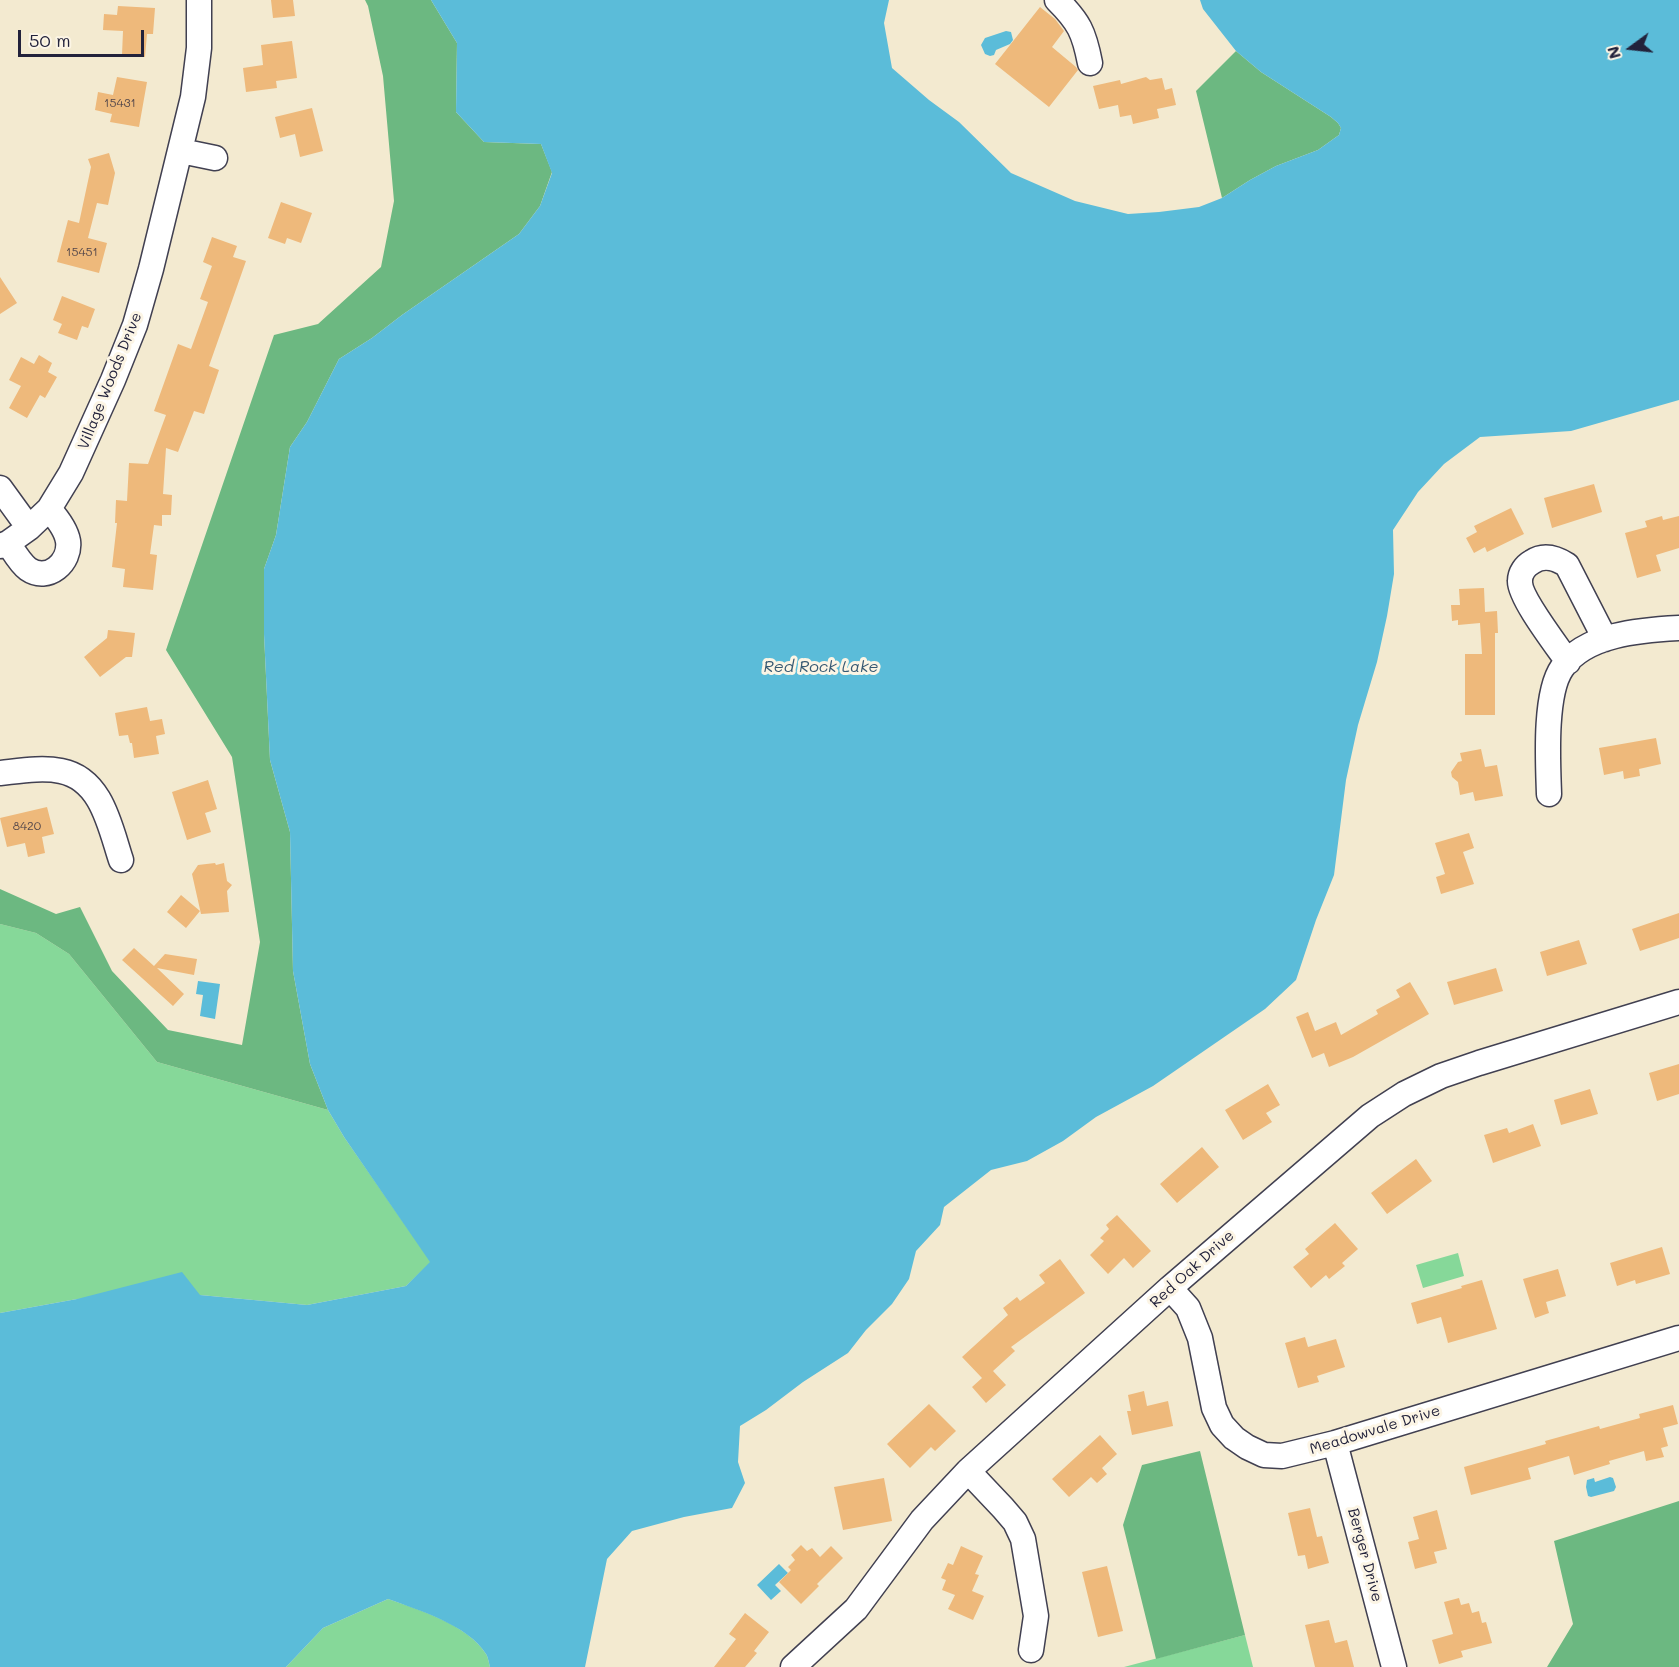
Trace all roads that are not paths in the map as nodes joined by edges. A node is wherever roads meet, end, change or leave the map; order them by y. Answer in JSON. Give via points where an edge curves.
{"nodes":[{"id":1,"x":200,"y":0,"type":"edge"},
{"id":2,"x":1057,"y":0,"type":"edge"},
{"id":3,"x":1090,"y":63,"type":"dead end"},
{"id":4,"x":181,"y":151,"type":"junction"},
{"id":5,"x":215,"y":158,"type":"dead end"},
{"id":6,"x":0,"y":488,"type":"edge"},
{"id":7,"x":49,"y":508,"type":"junction"},
{"id":8,"x":29,"y":528,"type":"junction"},
{"id":9,"x":4,"y":545,"type":"edge"},
{"id":10,"x":1679,"y":628,"type":"edge"},
{"id":11,"x":1605,"y":639,"type":"junction"},
{"id":12,"x":1568,"y":662,"type":"junction"},
{"id":13,"x":0,"y":773,"type":"edge"},
{"id":14,"x":1549,"y":794,"type":"dead end"},
{"id":15,"x":121,"y":860,"type":"dead end"},
{"id":16,"x":1679,"y":1002,"type":"edge"},
{"id":17,"x":1170,"y":1288,"type":"junction"},
{"id":18,"x":1679,"y":1338,"type":"edge"},
{"id":19,"x":1335,"y":1443,"type":"junction"},
{"id":20,"x":968,"y":1472,"type":"junction"},
{"id":21,"x":1031,"y":1650,"type":"dead end"},
{"id":22,"x":793,"y":1667,"type":"edge"},
{"id":23,"x":1394,"y":1667,"type":"edge"}],
"edges":[{"from":1,"to":4,"type":"street","name":"Village Woods Drive","via":[[193,97]]},
{"from":2,"to":3,"type":"street","via":[[1085,37]]},
{"from":4,"to":5,"type":"street"},
{"from":4,"to":7,"type":"street","name":"Village Woods Drive","via":[[135,325],[71,473]]},
{"from":6,"to":8,"type":"street"},
{"from":7,"to":8,"type":"street","name":"Village Woods Drive"},
{"from":7,"to":9,"type":"street","via":[[68,539],[68,551],[59,567],[36,573]]},
{"from":8,"to":9,"type":"street","name":"Village Woods Drive"},
{"from":10,"to":11,"type":"street"},
{"from":11,"to":12,"type":"street","via":[[1573,655]]},
{"from":11,"to":12,"type":"street","via":[[1567,565],[1547,557],[1535,560],[1525,567],[1520,580],[1523,594]]},
{"from":12,"to":14,"type":"street","via":[[1553,688],[1547,747]]},
{"from":13,"to":15,"type":"street","via":[[44,770],[77,777],[92,789],[103,806]]},
{"from":16,"to":17,"type":"street","name":"Red Oak Drive","via":[[1479,1063],[1404,1094],[1338,1142]]},
{"from":17,"to":19,"type":"street","name":"Meadowvale Drive","via":[[1188,1308],[1200,1338],[1214,1408],[1234,1438],[1264,1455],[1282,1456]]},
{"from":17,"to":20,"type":"street","name":"Red Oak Drive"},
{"from":18,"to":19,"type":"street","name":"Meadowvale Drive"},
{"from":19,"to":23,"type":"street","name":"Berger Drive"},
{"from":20,"to":21,"type":"street","via":[[1015,1522],[1023,1539],[1036,1616]]},
{"from":20,"to":22,"type":"street","name":"Red Oak Drive","via":[[922,1520],[856,1609]]}]}
